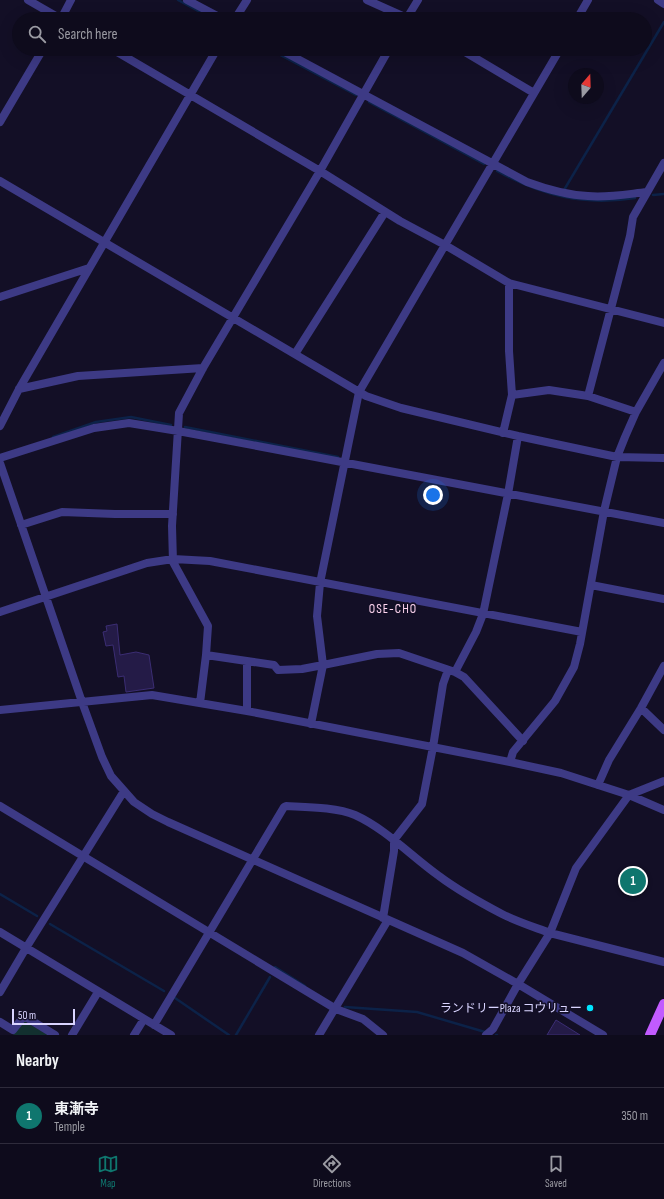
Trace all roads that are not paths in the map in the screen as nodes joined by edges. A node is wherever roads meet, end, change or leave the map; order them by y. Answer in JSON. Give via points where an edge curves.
{"nodes":[{"id":1,"x":28,"y":0,"type":"edge"},
{"id":2,"x":71,"y":0,"type":"edge"},
{"id":3,"x":187,"y":0,"type":"edge"},
{"id":4,"x":247,"y":0,"type":"edge"},
{"id":5,"x":367,"y":0,"type":"edge"},
{"id":6,"x":418,"y":0,"type":"edge"},
{"id":7,"x":588,"y":0,"type":"edge"},
{"id":8,"x":658,"y":0,"type":"edge"},
{"id":9,"x":664,"y":4,"type":"edge"},
{"id":10,"x":49,"y":12,"type":"edge"},
{"id":11,"x":65,"y":12,"type":"edge"},
{"id":12,"x":210,"y":12,"type":"edge"},
{"id":13,"x":239,"y":12,"type":"edge"},
{"id":14,"x":392,"y":12,"type":"edge"},
{"id":15,"x":411,"y":12,"type":"edge"},
{"id":16,"x":581,"y":12,"type":"edge"},
{"id":17,"x":39,"y":56,"type":"edge"},
{"id":18,"x":124,"y":56,"type":"edge"},
{"id":19,"x":213,"y":56,"type":"edge"},
{"id":20,"x":292,"y":56,"type":"edge"},
{"id":21,"x":385,"y":56,"type":"edge"},
{"id":22,"x":472,"y":56,"type":"edge"},
{"id":23,"x":556,"y":56,"type":"edge"},
{"id":24,"x":534,"y":93,"type":"junction"},
{"id":25,"x":363,"y":94,"type":"junction"},
{"id":26,"x":191,"y":95,"type":"junction"},
{"id":27,"x":0,"y":122,"type":"edge"},
{"id":28,"x":664,"y":163,"type":"edge"},
{"id":29,"x":493,"y":164,"type":"junction"},
{"id":30,"x":320,"y":171,"type":"junction"},
{"id":31,"x":0,"y":181,"type":"edge"},
{"id":32,"x":647,"y":192,"type":"junction"},
{"id":33,"x":385,"y":212,"type":"junction"},
{"id":34,"x":104,"y":243,"type":"junction"},
{"id":35,"x":445,"y":245,"type":"junction"},
{"id":36,"x":89,"y":268,"type":"junction"},
{"id":37,"x":509,"y":283,"type":"junction"},
{"id":38,"x":0,"y":298,"type":"edge"},
{"id":39,"x":611,"y":309,"type":"junction"},
{"id":40,"x":233,"y":319,"type":"junction"},
{"id":41,"x":664,"y":323,"type":"edge"},
{"id":42,"x":295,"y":354,"type":"junction"},
{"id":43,"x":664,"y":363,"type":"edge"},
{"id":44,"x":203,"y":368,"type":"junction"},
{"id":45,"x":19,"y":390,"type":"junction"},
{"id":46,"x":359,"y":392,"type":"junction"},
{"id":47,"x":512,"y":395,"type":"junction"},
{"id":48,"x":588,"y":396,"type":"junction"},
{"id":49,"x":636,"y":412,"type":"junction"},
{"id":50,"x":0,"y":426,"type":"edge"},
{"id":51,"x":178,"y":431,"type":"junction"},
{"id":52,"x":503,"y":433,"type":"junction"},
{"id":53,"x":518,"y":436,"type":"junction"},
{"id":54,"x":617,"y":457,"type":"junction"},
{"id":55,"x":0,"y":458,"type":"edge"},
{"id":56,"x":664,"y":458,"type":"edge"},
{"id":57,"x":344,"y":462,"type":"junction"},
{"id":58,"x":0,"y":463,"type":"edge"},
{"id":59,"x":508,"y":494,"type":"junction"},
{"id":60,"x":604,"y":511,"type":"junction"},
{"id":61,"x":173,"y":514,"type":"junction"},
{"id":62,"x":664,"y":523,"type":"edge"},
{"id":63,"x":21,"y":524,"type":"junction"},
{"id":64,"x":173,"y":559,"type":"junction"},
{"id":65,"x":320,"y":583,"type":"junction"},
{"id":66,"x":591,"y":585,"type":"junction"},
{"id":67,"x":46,"y":596,"type":"junction"},
{"id":68,"x":664,"y":600,"type":"edge"},
{"id":69,"x":0,"y":612,"type":"edge"},
{"id":70,"x":483,"y":614,"type":"junction"},
{"id":71,"x":582,"y":632,"type":"junction"},
{"id":72,"x":206,"y":655,"type":"junction"},
{"id":73,"x":247,"y":661,"type":"junction"},
{"id":74,"x":322,"y":665,"type":"junction"},
{"id":75,"x":664,"y":666,"type":"edge"},
{"id":76,"x":452,"y":671,"type":"junction"},
{"id":77,"x":82,"y":702,"type":"junction"},
{"id":78,"x":200,"y":703,"type":"junction"},
{"id":79,"x":641,"y":708,"type":"junction"},
{"id":80,"x":0,"y":711,"type":"edge"},
{"id":81,"x":248,"y":711,"type":"junction"},
{"id":82,"x":311,"y":724,"type":"junction"},
{"id":83,"x":664,"y":730,"type":"edge"},
{"id":84,"x":523,"y":741,"type":"junction"},
{"id":85,"x":433,"y":748,"type":"junction"},
{"id":86,"x":510,"y":762,"type":"junction"},
{"id":87,"x":664,"y":781,"type":"edge"},
{"id":88,"x":598,"y":785,"type":"junction"},
{"id":89,"x":124,"y":792,"type":"junction"},
{"id":90,"x":629,"y":795,"type":"junction"},
{"id":91,"x":0,"y":806,"type":"edge"},
{"id":92,"x":664,"y":810,"type":"edge"},
{"id":93,"x":394,"y":840,"type":"junction"},
{"id":94,"x":84,"y":856,"type":"junction"},
{"id":95,"x":252,"y":860,"type":"junction"},
{"id":96,"x":386,"y":919,"type":"junction"},
{"id":97,"x":0,"y":932,"type":"edge"},
{"id":98,"x":210,"y":932,"type":"junction"},
{"id":99,"x":550,"y":934,"type":"junction"},
{"id":100,"x":26,"y":948,"type":"junction"},
{"id":101,"x":664,"y":962,"type":"edge"},
{"id":102,"x":518,"y":984,"type":"junction"},
{"id":103,"x":0,"y":992,"type":"edge"},
{"id":104,"x":98,"y":992,"type":"junction"},
{"id":105,"x":664,"y":1004,"type":"edge"},
{"id":106,"x":336,"y":1009,"type":"junction"},
{"id":107,"x":144,"y":1019,"type":"junction"},
{"id":108,"x":0,"y":1022,"type":"edge"},
{"id":109,"x":154,"y":1025,"type":"junction"},
{"id":110,"x":55,"y":1035,"type":"edge"},
{"id":111,"x":72,"y":1035,"type":"edge"},
{"id":112,"x":134,"y":1035,"type":"edge"},
{"id":113,"x":171,"y":1035,"type":"edge"},
{"id":114,"x":319,"y":1035,"type":"edge"},
{"id":115,"x":383,"y":1035,"type":"edge"},
{"id":116,"x":486,"y":1035,"type":"edge"},
{"id":117,"x":603,"y":1035,"type":"edge"},
{"id":118,"x":650,"y":1035,"type":"edge"}],
"edges":[{"from":1,"to":10,"type":"street"},
{"from":2,"to":11,"type":"street"},
{"from":3,"to":12,"type":"street"},
{"from":4,"to":13,"type":"street"},
{"from":5,"to":14,"type":"street"},
{"from":6,"to":15,"type":"street"},
{"from":7,"to":16,"type":"street"},
{"from":8,"to":9,"type":"street"},
{"from":17,"to":27,"type":"street"},
{"from":18,"to":26,"type":"street"},
{"from":19,"to":26,"type":"street"},
{"from":20,"to":25,"type":"street"},
{"from":21,"to":25,"type":"street"},
{"from":22,"to":24,"type":"street"},
{"from":23,"to":24,"type":"street"},
{"from":24,"to":29,"type":"street"},
{"from":25,"to":29,"type":"street"},
{"from":25,"to":30,"type":"street"},
{"from":26,"to":30,"type":"street"},
{"from":26,"to":34,"type":"street"},
{"from":28,"to":32,"type":"street"},
{"from":29,"to":32,"type":"street","via":[[526,182],[553,191],[588,196],[620,196]]},
{"from":29,"to":35,"type":"street"},
{"from":30,"to":33,"type":"street"},
{"from":30,"to":40,"type":"street"},
{"from":31,"to":34,"type":"street"},
{"from":32,"to":39,"type":"street","via":[[633,217]]},
{"from":33,"to":35,"type":"street"},
{"from":33,"to":42,"type":"street"},
{"from":34,"to":36,"type":"street"},
{"from":34,"to":40,"type":"street"},
{"from":35,"to":37,"type":"street"},
{"from":35,"to":46,"type":"street"},
{"from":36,"to":38,"type":"street"},
{"from":36,"to":45,"type":"street"},
{"from":37,"to":39,"type":"street"},
{"from":37,"to":47,"type":"street"},
{"from":39,"to":41,"type":"street"},
{"from":39,"to":48,"type":"street"},
{"from":40,"to":42,"type":"street"},
{"from":40,"to":44,"type":"street"},
{"from":42,"to":46,"type":"street"},
{"from":43,"to":49,"type":"street"},
{"from":44,"to":45,"type":"street","via":[[78,376]]},
{"from":44,"to":51,"type":"street","via":[[179,413]]},
{"from":45,"to":50,"type":"street"},
{"from":46,"to":52,"type":"street","via":[[401,408]]},
{"from":46,"to":57,"type":"street"},
{"from":47,"to":48,"type":"street","via":[[549,390]]},
{"from":47,"to":52,"type":"street"},
{"from":48,"to":49,"type":"street"},
{"from":49,"to":54,"type":"street"},
{"from":51,"to":55,"type":"street","via":[[129,423],[94,428]]},
{"from":51,"to":57,"type":"street"},
{"from":51,"to":61,"type":"street"},
{"from":52,"to":53,"type":"street"},
{"from":53,"to":54,"type":"street"},
{"from":53,"to":59,"type":"street"},
{"from":54,"to":56,"type":"street"},
{"from":54,"to":60,"type":"street"},
{"from":57,"to":59,"type":"street"},
{"from":57,"to":65,"type":"street"},
{"from":58,"to":63,"type":"street"},
{"from":59,"to":60,"type":"street"},
{"from":59,"to":70,"type":"street"},
{"from":60,"to":62,"type":"street"},
{"from":60,"to":66,"type":"street"},
{"from":61,"to":63,"type":"street","via":[[62,512]]},
{"from":61,"to":64,"type":"street"},
{"from":63,"to":67,"type":"street"},
{"from":64,"to":65,"type":"street","via":[[210,561]]},
{"from":64,"to":67,"type":"street","via":[[147,563]]},
{"from":64,"to":72,"type":"street","via":[[208,626]]},
{"from":65,"to":70,"type":"street"},
{"from":65,"to":74,"type":"street","via":[[317,616]]},
{"from":66,"to":68,"type":"street"},
{"from":66,"to":71,"type":"street"},
{"from":67,"to":69,"type":"street"},
{"from":67,"to":77,"type":"street"},
{"from":70,"to":71,"type":"street"},
{"from":70,"to":76,"type":"street","via":[[476,632]]},
{"from":71,"to":84,"type":"street","via":[[569,678],[555,701]]},
{"from":72,"to":73,"type":"street"},
{"from":72,"to":78,"type":"street"},
{"from":73,"to":74,"type":"street","via":[[274,665],[278,670]]},
{"from":73,"to":81,"type":"street"},
{"from":74,"to":76,"type":"street","via":[[377,654],[398,653]]},
{"from":74,"to":82,"type":"street"},
{"from":75,"to":79,"type":"street"},
{"from":76,"to":84,"type":"street","via":[[464,677]]},
{"from":76,"to":85,"type":"street","via":[[443,684]]},
{"from":77,"to":78,"type":"street","via":[[152,695]]},
{"from":77,"to":80,"type":"street"},
{"from":77,"to":89,"type":"street","via":[[102,757],[111,776]]},
{"from":78,"to":81,"type":"street"},
{"from":79,"to":83,"type":"street"},
{"from":79,"to":88,"type":"street","via":[[609,760]]},
{"from":81,"to":82,"type":"street"},
{"from":82,"to":85,"type":"street"},
{"from":84,"to":86,"type":"street","via":[[513,752]]},
{"from":85,"to":86,"type":"street"},
{"from":85,"to":93,"type":"street","via":[[422,804]]},
{"from":86,"to":88,"type":"street","via":[[561,773]]},
{"from":87,"to":90,"type":"street"},
{"from":88,"to":90,"type":"street"},
{"from":89,"to":94,"type":"street"},
{"from":89,"to":95,"type":"street","via":[[152,814]]},
{"from":90,"to":92,"type":"street"},
{"from":90,"to":99,"type":"street","via":[[576,868]]},
{"from":91,"to":94,"type":"street"},
{"from":93,"to":95,"type":"street","via":[[355,815],[315,807],[286,806]]},
{"from":93,"to":96,"type":"street"},
{"from":93,"to":99,"type":"street","via":[[440,877],[468,895],[503,914]]},
{"from":94,"to":98,"type":"street"},
{"from":94,"to":100,"type":"street"},
{"from":95,"to":96,"type":"street"},
{"from":95,"to":98,"type":"street"},
{"from":96,"to":102,"type":"street","via":[[463,953]]},
{"from":96,"to":106,"type":"street"},
{"from":97,"to":100,"type":"street"},
{"from":98,"to":106,"type":"street"},
{"from":98,"to":109,"type":"street"},
{"from":99,"to":101,"type":"street"},
{"from":99,"to":102,"type":"street"},
{"from":100,"to":103,"type":"street"},
{"from":100,"to":104,"type":"street"},
{"from":102,"to":116,"type":"street","via":[[493,1029]]},
{"from":102,"to":117,"type":"street"},
{"from":104,"to":107,"type":"street"},
{"from":104,"to":111,"type":"street"},
{"from":105,"to":118,"type":"main road"},
{"from":106,"to":114,"type":"street"},
{"from":106,"to":115,"type":"street","via":[[363,1019]]},
{"from":107,"to":109,"type":"street"},
{"from":107,"to":112,"type":"street"},
{"from":108,"to":110,"type":"street","via":[[13,1030],[24,1016]]},
{"from":109,"to":113,"type":"street"}]}
